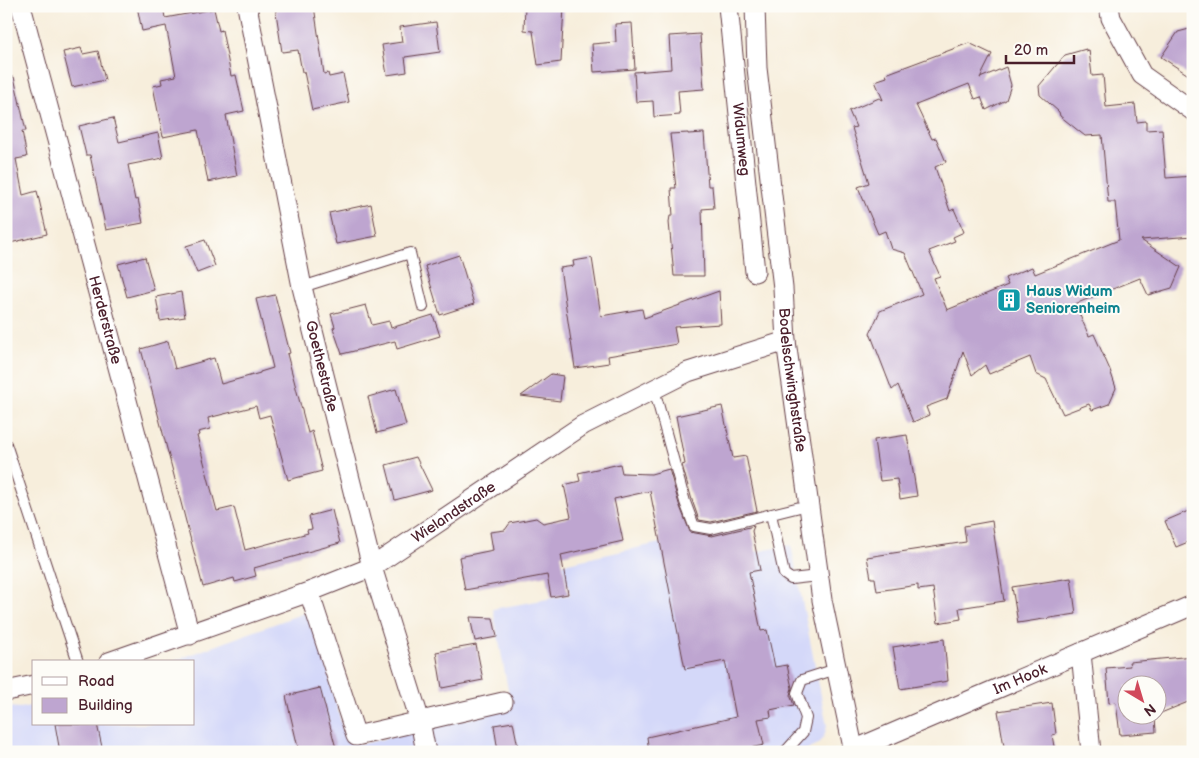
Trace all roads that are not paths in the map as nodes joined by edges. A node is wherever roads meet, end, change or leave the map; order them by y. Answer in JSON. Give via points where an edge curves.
{"nodes":[{"id":1,"x":20,"y":6,"type":"edge"},
{"id":2,"x":247,"y":6,"type":"edge"},
{"id":3,"x":728,"y":6,"type":"edge"},
{"id":4,"x":755,"y":6,"type":"edge"},
{"id":5,"x":1109,"y":6,"type":"edge"},
{"id":6,"x":1193,"y":111,"type":"edge"},
{"id":7,"x":755,"y":272,"type":"dead end"},
{"id":8,"x":302,"y":287,"type":"junction"},
{"id":9,"x":423,"y":307,"type":"dead end"},
{"id":10,"x":786,"y":342,"type":"junction"},
{"id":11,"x":654,"y":389,"type":"junction"},
{"id":12,"x":6,"y":444,"type":"edge"},
{"id":13,"x":808,"y":505,"type":"junction"},
{"id":14,"x":771,"y":514,"type":"junction"},
{"id":15,"x":372,"y":567,"type":"junction"},
{"id":16,"x":818,"y":576,"type":"junction"},
{"id":17,"x":309,"y":592,"type":"junction"},
{"id":18,"x":1193,"y":605,"type":"edge"},
{"id":19,"x":190,"y":635,"type":"junction"},
{"id":20,"x":1081,"y":653,"type":"junction"},
{"id":21,"x":77,"y":660,"type":"edge"},
{"id":22,"x":115,"y":660,"type":"edge"},
{"id":23,"x":836,"y":669,"type":"junction"},
{"id":24,"x":32,"y":685,"type":"edge"},
{"id":25,"x":6,"y":691,"type":"edge"},
{"id":26,"x":503,"y":702,"type":"dead end"},
{"id":27,"x":420,"y":721,"type":"junction"},
{"id":28,"x":852,"y":751,"type":"edge"},
{"id":29,"x":426,"y":752,"type":"edge"},
{"id":30,"x":784,"y":752,"type":"edge"},
{"id":31,"x":1091,"y":752,"type":"edge"}],
"edges":[{"from":1,"to":19,"type":"street","name":"Herderstraße"},
{"from":2,"to":8,"type":"street","name":"Goethestraße"},
{"from":3,"to":7,"type":"street","name":"Widumweg"},
{"from":4,"to":10,"type":"street","name":"Bodelschwinghstraße","via":[[757,68],[783,288]]},
{"from":5,"to":6,"type":"street","via":[[1111,18],[1142,75]]},
{"from":8,"to":9,"type":"lane","via":[[410,253]]},
{"from":8,"to":15,"type":"street","name":"Goethestraße"},
{"from":10,"to":11,"type":"street","name":"Wielandstraße","via":[[688,372]]},
{"from":10,"to":13,"type":"street","name":"Bodelschwinghstraße"},
{"from":11,"to":14,"type":"lane","via":[[694,526],[710,529]]},
{"from":11,"to":15,"type":"street","name":"Wielandstraße","via":[[583,424]]},
{"from":12,"to":21,"type":"lane"},
{"from":13,"to":14,"type":"lane"},
{"from":13,"to":16,"type":"street","name":"Bodelschwinghstraße"},
{"from":14,"to":16,"type":"lane","via":[[784,574],[791,579]]},
{"from":15,"to":17,"type":"street","name":"Wielandstraße"},
{"from":15,"to":27,"type":"street","name":"Goethestraße"},
{"from":16,"to":23,"type":"street","name":"Bodelschwinghstraße"},
{"from":17,"to":19,"type":"street","name":"Wielandstraße"},
{"from":17,"to":27,"type":"street","via":[[356,736]]},
{"from":18,"to":20,"type":"street","name":"Im Hook"},
{"from":19,"to":22,"type":"street","name":"Wielandstraße"},
{"from":20,"to":28,"type":"street","name":"Im Hook"},
{"from":20,"to":31,"type":"street"},
{"from":23,"to":28,"type":"street","name":"Bodelschwinghstraße"},
{"from":23,"to":30,"type":"lane","via":[[802,680],[797,692],[806,718],[803,732]]},
{"from":24,"to":25,"type":"street"},
{"from":26,"to":27,"type":"street"},
{"from":27,"to":29,"type":"street","name":"Goethestraße"}]}
